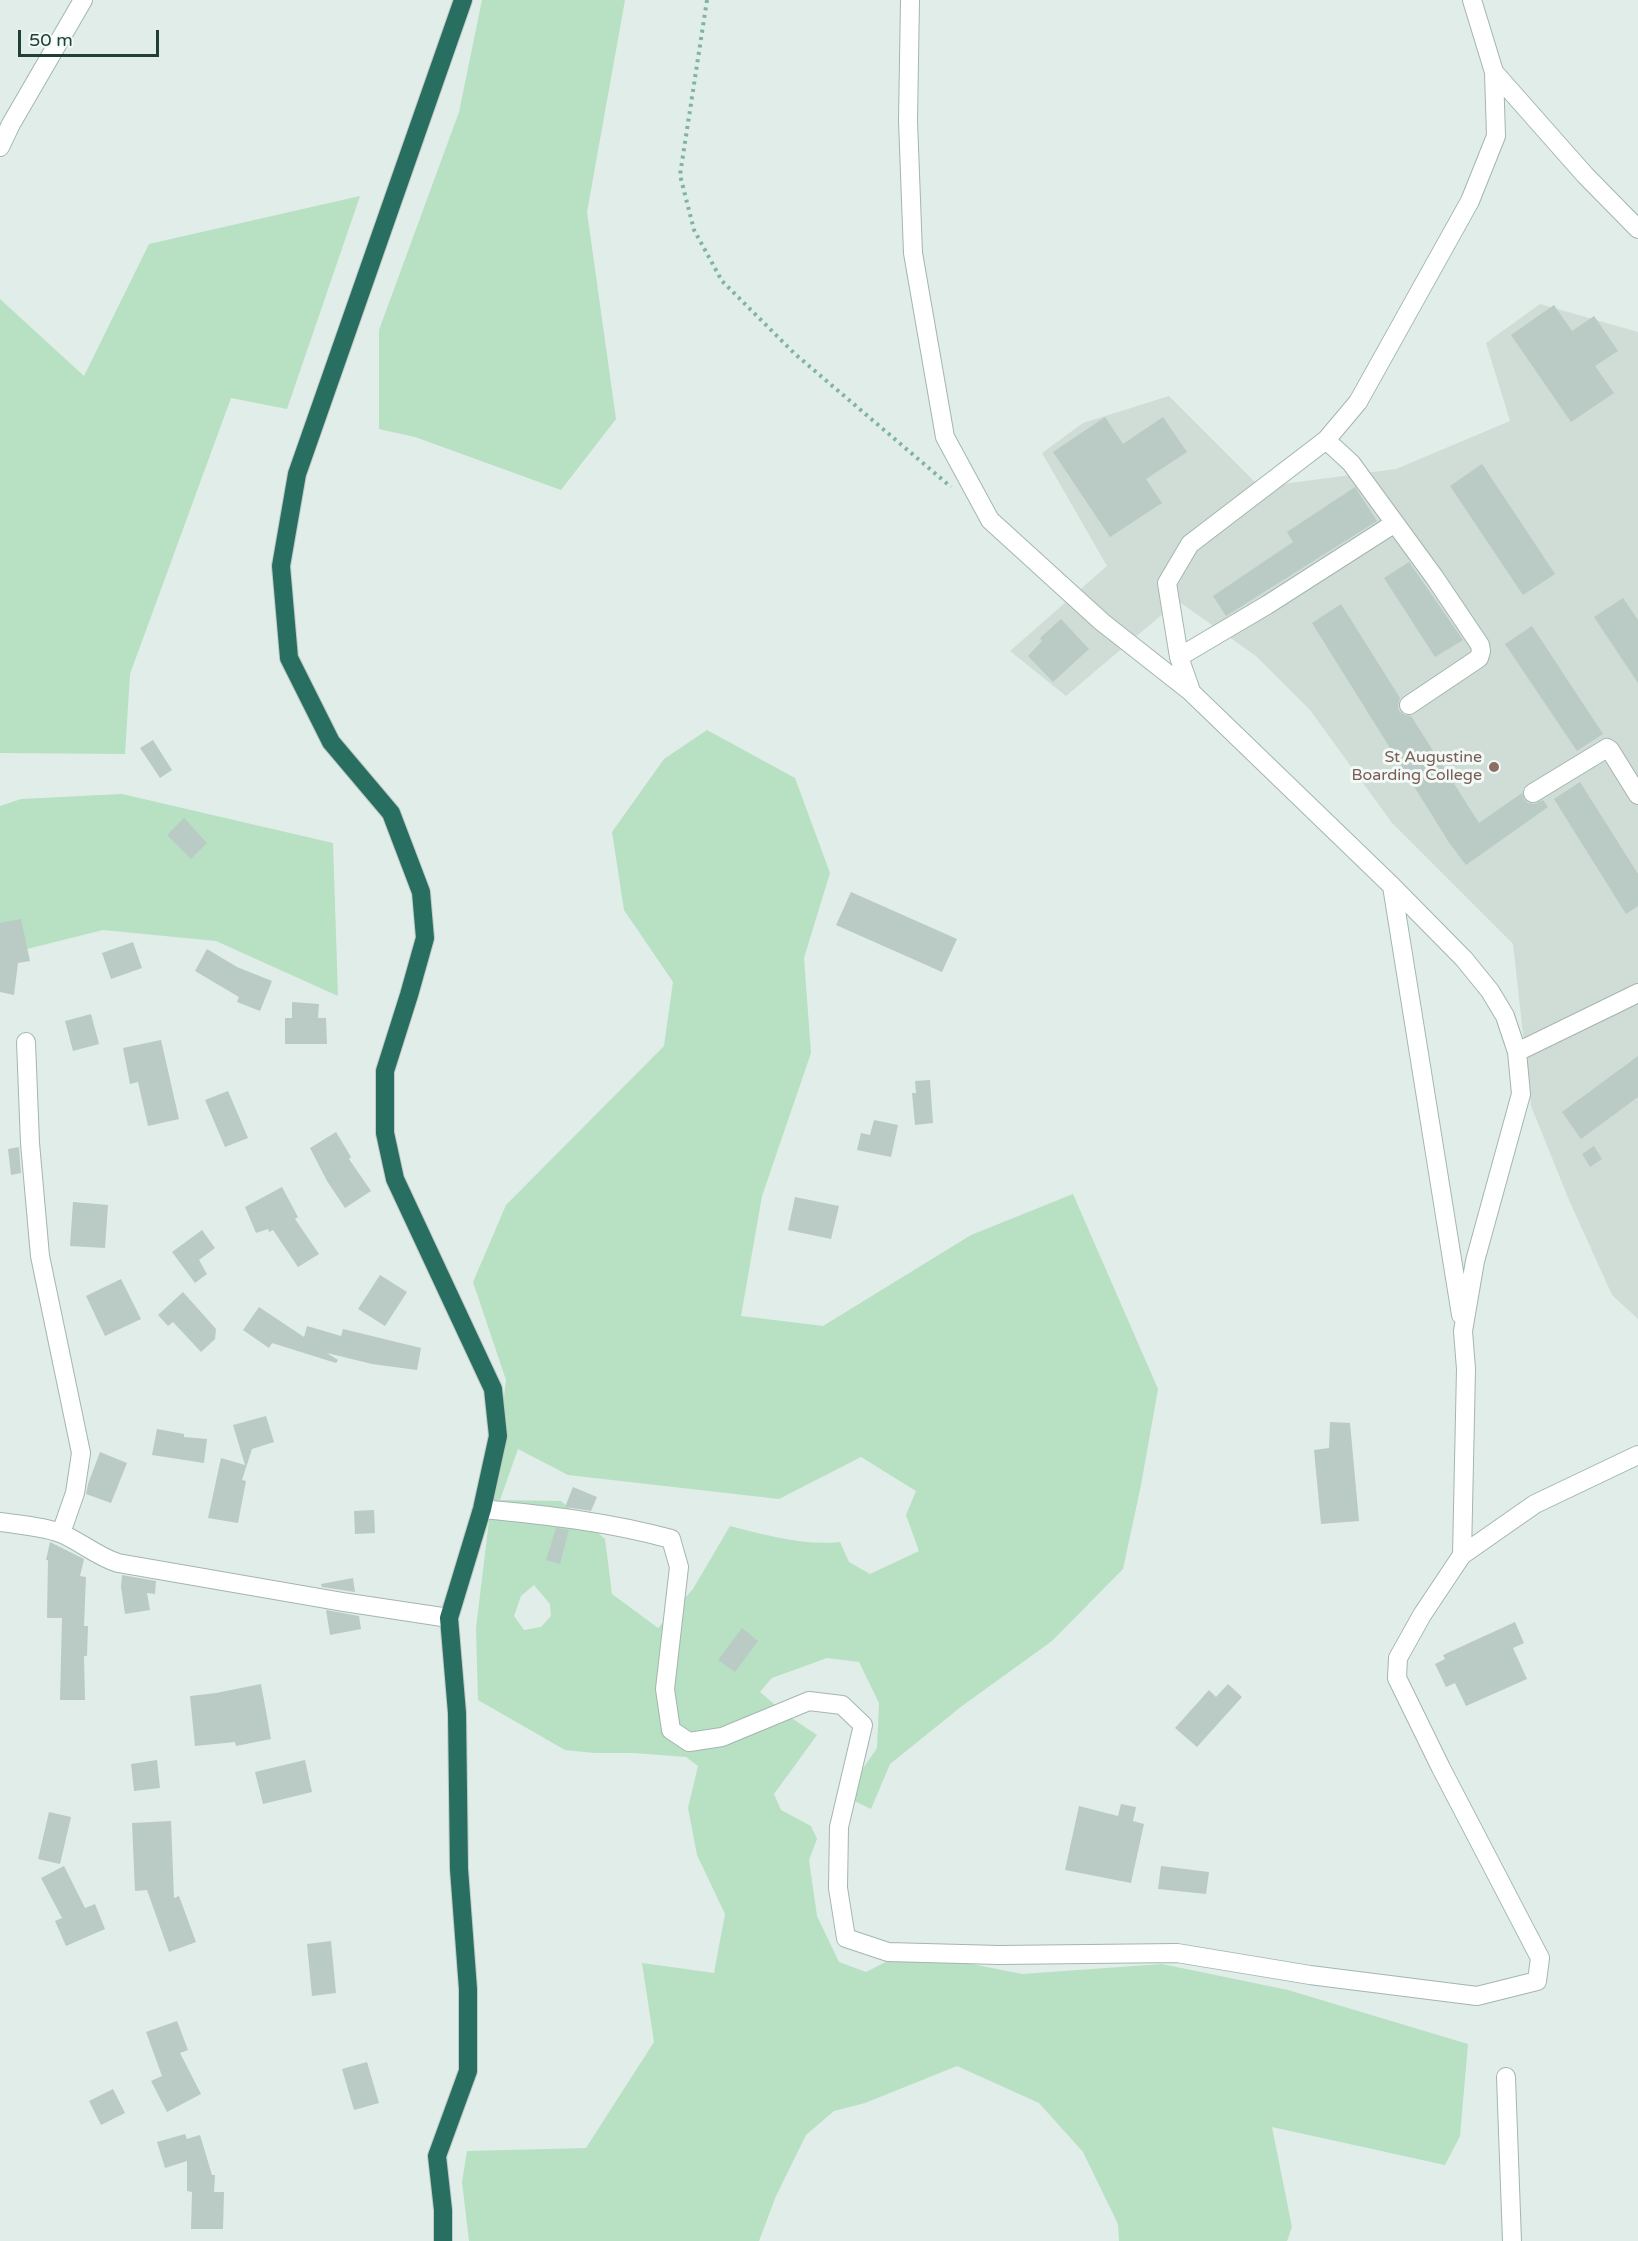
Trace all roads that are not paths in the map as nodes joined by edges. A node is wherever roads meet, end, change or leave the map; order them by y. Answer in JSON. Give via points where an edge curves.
{"nodes":[{"id":1,"x":83,"y":0,"type":"edge"},
{"id":2,"x":463,"y":0,"type":"edge"},
{"id":3,"x":910,"y":0,"type":"edge"},
{"id":4,"x":1472,"y":0,"type":"edge"},
{"id":5,"x":1494,"y":72,"type":"junction"},
{"id":6,"x":0,"y":147,"type":"edge"},
{"id":7,"x":1638,"y":229,"type":"edge"},
{"id":8,"x":1326,"y":440,"type":"junction"},
{"id":9,"x":1395,"y":523,"type":"junction"},
{"id":10,"x":1179,"y":657,"type":"junction"},
{"id":11,"x":1191,"y":692,"type":"junction"},
{"id":12,"x":1409,"y":705,"type":"dead end"},
{"id":13,"x":1533,"y":793,"type":"dead end"},
{"id":14,"x":1638,"y":795,"type":"edge"},
{"id":15,"x":1392,"y":886,"type":"junction"},
{"id":16,"x":1638,"y":993,"type":"edge"},
{"id":17,"x":26,"y":1042,"type":"dead end"},
{"id":18,"x":1517,"y":1052,"type":"junction"},
{"id":19,"x":1463,"y":1331,"type":"junction"},
{"id":20,"x":1638,"y":1455,"type":"edge"},
{"id":21,"x":482,"y":1509,"type":"junction"},
{"id":22,"x":0,"y":1522,"type":"edge"},
{"id":23,"x":62,"y":1533,"type":"junction"},
{"id":24,"x":1461,"y":1555,"type":"junction"},
{"id":25,"x":449,"y":1618,"type":"junction"},
{"id":26,"x":1506,"y":2077,"type":"dead end"},
{"id":27,"x":443,"y":2241,"type":"edge"},
{"id":28,"x":1512,"y":2241,"type":"edge"}],
"edges":[{"from":1,"to":6,"type":"street"},
{"from":2,"to":21,"type":"highway","via":[[297,474],[281,566],[289,657],[331,742],[391,813],[421,892],[425,938],[385,1071],[385,1133],[395,1179],[493,1389],[498,1436]]},
{"from":3,"to":11,"type":"street","via":[[908,121],[913,253],[945,437],[990,520],[1102,622]]},
{"from":4,"to":5,"type":"street"},
{"from":5,"to":7,"type":"street"},
{"from":5,"to":8,"type":"street","via":[[1496,136],[1470,201],[1358,402]]},
{"from":8,"to":9,"type":"street","via":[[1352,464]]},
{"from":8,"to":10,"type":"street","via":[[1190,544],[1167,583]]},
{"from":9,"to":10,"type":"street"},
{"from":9,"to":12,"type":"street","via":[[1482,651],[1479,658]]},
{"from":10,"to":11,"type":"street"},
{"from":11,"to":15,"type":"street"},
{"from":13,"to":14,"type":"street","via":[[1606,748]]},
{"from":15,"to":18,"type":"street","via":[[1490,991],[1505,1016]]},
{"from":15,"to":19,"type":"street"},
{"from":16,"to":18,"type":"street"},
{"from":17,"to":23,"type":"street","via":[[40,1256],[81,1453],[75,1493]]},
{"from":18,"to":19,"type":"street","via":[[1521,1094],[1475,1261]]},
{"from":19,"to":24,"type":"street","via":[[1466,1369]]},
{"from":20,"to":24,"type":"street","via":[[1536,1504]]},
{"from":21,"to":24,"type":"street","via":[[555,1515],[671,1539],[679,1566],[665,1689],[671,1730],[689,1742],[722,1737],[809,1701],[842,1705],[863,1725],[839,1827],[838,1888],[846,1938],[888,1952],[1177,1953],[1477,1996],[1537,1982],[1540,1958],[1396,1678],[1398,1658]]},
{"from":21,"to":25,"type":"highway"},
{"from":22,"to":23,"type":"street"},
{"from":23,"to":25,"type":"street","via":[[102,1558],[118,1563]]},
{"from":25,"to":27,"type":"highway","via":[[457,1713],[468,2071],[437,2156]]},
{"from":26,"to":28,"type":"street"}]}
